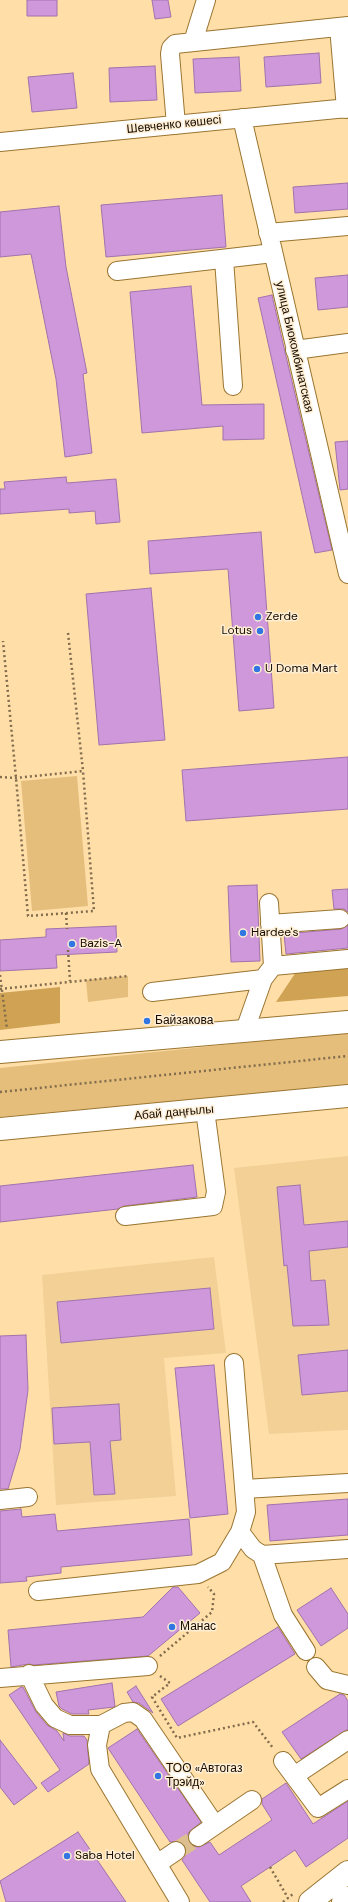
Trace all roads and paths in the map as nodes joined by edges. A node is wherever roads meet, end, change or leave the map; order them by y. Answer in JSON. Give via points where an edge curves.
{"nodes":[{"id":1,"x":206,"y":0,"type":"edge"},
{"id":2,"x":343,"y":26,"type":"edge"},
{"id":3,"x":193,"y":42,"type":"junction"},
{"id":4,"x":347,"y":108,"type":"edge"},
{"id":5,"x":242,"y":118,"type":"junction"},
{"id":6,"x":176,"y":125,"type":"junction"},
{"id":7,"x":0,"y":142,"type":"edge"},
{"id":8,"x":348,"y":226,"type":"edge"},
{"id":9,"x":268,"y":233,"type":"junction"},
{"id":10,"x":273,"y":253,"type":"junction"},
{"id":11,"x":224,"y":259,"type":"junction"},
{"id":12,"x":117,"y":271,"type":"dead end"},
{"id":13,"x":348,"y":343,"type":"edge"},
{"id":14,"x":295,"y":350,"type":"junction"},
{"id":15,"x":233,"y":386,"type":"dead end"},
{"id":16,"x":348,"y":574,"type":"edge"},
{"id":17,"x":68,"y":633,"type":"dead end"},
{"id":18,"x":3,"y":641,"type":"dead end"},
{"id":19,"x":83,"y":771,"type":"junction"},
{"id":20,"x":0,"y":777,"type":"edge"},
{"id":21,"x":16,"y":778,"type":"junction"},
{"id":22,"x":269,"y":902,"type":"dead end"},
{"id":23,"x":66,"y":913,"type":"junction"},
{"id":24,"x":340,"y":919,"type":"dead end"},
{"id":25,"x":270,"y":924,"type":"junction"},
{"id":26,"x":67,"y":928,"type":"dead end"},
{"id":27,"x":68,"y":950,"type":"dead end"},
{"id":28,"x":348,"y":960,"type":"edge"},
{"id":29,"x":268,"y":972,"type":"junction"},
{"id":30,"x":0,"y":975,"type":"edge"},
{"id":31,"x":128,"y":976,"type":"dead end"},
{"id":32,"x":70,"y":981,"type":"junction"},
{"id":33,"x":1,"y":989,"type":"edge"},
{"id":34,"x":152,"y":992,"type":"dead end"},
{"id":35,"x":348,"y":1022,"type":"edge"},
{"id":36,"x":7,"y":1029,"type":"dead end"},
{"id":37,"x":244,"y":1030,"type":"junction"},
{"id":38,"x":0,"y":1052,"type":"edge"},
{"id":39,"x":348,"y":1056,"type":"edge"},
{"id":40,"x":0,"y":1092,"type":"edge"},
{"id":41,"x":348,"y":1096,"type":"edge"},
{"id":42,"x":205,"y":1110,"type":"junction"},
{"id":43,"x":0,"y":1129,"type":"edge"},
{"id":44,"x":125,"y":1216,"type":"dead end"},
{"id":45,"x":234,"y":1363,"type":"dead end"},
{"id":46,"x":348,"y":1483,"type":"edge"},
{"id":47,"x":244,"y":1489,"type":"junction"},
{"id":48,"x":28,"y":1497,"type":"dead end"},
{"id":49,"x":0,"y":1500,"type":"edge"},
{"id":50,"x":240,"y":1532,"type":"junction"},
{"id":51,"x":348,"y":1549,"type":"edge"},
{"id":52,"x":262,"y":1555,"type":"junction"},
{"id":53,"x":198,"y":1574,"type":"junction"},
{"id":54,"x":38,"y":1591,"type":"dead end"},
{"id":55,"x":306,"y":1651,"type":"dead end"},
{"id":56,"x":148,"y":1666,"type":"joint"},
{"id":57,"x":316,"y":1667,"type":"dead end"},
{"id":58,"x":29,"y":1674,"type":"junction"},
{"id":59,"x":0,"y":1678,"type":"edge"},
{"id":60,"x":170,"y":1684,"type":"dead end"},
{"id":61,"x":348,"y":1685,"type":"edge"},
{"id":62,"x":101,"y":1725,"type":"junction"},
{"id":63,"x":348,"y":1740,"type":"edge"},
{"id":64,"x":283,"y":1761,"type":"joint"},
{"id":65,"x":294,"y":1776,"type":"junction"},
{"id":66,"x":348,"y":1788,"type":"edge"},
{"id":67,"x":252,"y":1800,"type":"dead end"},
{"id":68,"x":216,"y":1825,"type":"junction"},
{"id":69,"x":198,"y":1837,"type":"tunnel mouth"},
{"id":70,"x":176,"y":1851,"type":"tunnel mouth"},
{"id":71,"x":157,"y":1864,"type":"junction"},
{"id":72,"x":270,"y":1867,"type":"dead end"},
{"id":73,"x":348,"y":1872,"type":"edge"},
{"id":74,"x":288,"y":1898,"type":"dead end"},
{"id":75,"x":348,"y":1898,"type":"edge"},
{"id":76,"x":180,"y":1902,"type":"edge"},
{"id":77,"x":310,"y":1902,"type":"edge"},
{"id":78,"x":343,"y":1902,"type":"edge"}],
"edges":[{"from":1,"to":3,"type":"street"},
{"from":2,"to":3,"type":"street"},
{"from":2,"to":4,"type":"street"},
{"from":3,"to":6,"type":"street","via":[[175,44],[171,48]]},
{"from":4,"to":5,"type":"street","name":"Шевченко көшесі"},
{"from":5,"to":6,"type":"street","name":"Шевченко көшесі"},
{"from":5,"to":9,"type":"street","name":"улица Биокомбинатская"},
{"from":6,"to":7,"type":"street","name":"Шевченко көшесі"},
{"from":8,"to":9,"type":"street"},
{"from":9,"to":10,"type":"street","name":"улица Биокомбинатская"},
{"from":10,"to":11,"type":"street"},
{"from":10,"to":14,"type":"street","name":"улица Биокомбинатская"},
{"from":11,"to":12,"type":"street"},
{"from":11,"to":15,"type":"street"},
{"from":13,"to":14,"type":"street"},
{"from":14,"to":16,"type":"street","name":"улица Биокомбинатская"},
{"from":17,"to":19,"type":"path"},
{"from":18,"to":21,"type":"path"},
{"from":19,"to":21,"type":"path"},
{"from":19,"to":23,"type":"path","via":[[94,911]]},
{"from":20,"to":21,"type":"path"},
{"from":21,"to":23,"type":"path","via":[[28,916]]},
{"from":22,"to":25,"type":"street"},
{"from":23,"to":26,"type":"path"},
{"from":24,"to":25,"type":"street"},
{"from":25,"to":29,"type":"street"},
{"from":27,"to":32,"type":"path"},
{"from":28,"to":29,"type":"street"},
{"from":29,"to":34,"type":"street"},
{"from":29,"to":37,"type":"street"},
{"from":30,"to":33,"type":"path"},
{"from":31,"to":32,"type":"path"},
{"from":32,"to":33,"type":"path"},
{"from":33,"to":36,"type":"path"},
{"from":35,"to":37,"type":"main road"},
{"from":37,"to":38,"type":"main road"},
{"from":39,"to":40,"type":"path"},
{"from":41,"to":42,"type":"main road","name":"Абай даңғылы"},
{"from":42,"to":43,"type":"main road","name":"Абай даңғылы"},
{"from":42,"to":44,"type":"street","via":[[216,1192],[213,1206]]},
{"from":45,"to":47,"type":"street"},
{"from":46,"to":47,"type":"street"},
{"from":47,"to":50,"type":"street","via":[[246,1512]]},
{"from":48,"to":49,"type":"street"},
{"from":50,"to":52,"type":"street","via":[[253,1549]]},
{"from":50,"to":53,"type":"street","via":[[222,1562]]},
{"from":51,"to":52,"type":"street"},
{"from":52,"to":55,"type":"street","via":[[283,1615]]},
{"from":53,"to":54,"type":"street"},
{"from":53,"to":56,"type":"path","via":[[214,1594],[212,1612]]},
{"from":56,"to":58,"type":"street"},
{"from":57,"to":61,"type":"street","via":[[327,1680]]},
{"from":58,"to":59,"type":"street"},
{"from":58,"to":62,"type":"street","via":[[44,1705],[56,1718],[70,1725]]},
{"from":60,"to":64,"type":"path","via":[[152,1697],[177,1738],[253,1722]]},
{"from":62,"to":68,"type":"street","via":[[124,1713],[133,1712],[144,1719]]},
{"from":62,"to":71,"type":"street","via":[[97,1745],[100,1769]]},
{"from":63,"to":65,"type":"street"},
{"from":64,"to":65,"type":"street"},
{"from":65,"to":66,"type":"street","via":[[318,1808]]},
{"from":67,"to":68,"type":"street"},
{"from":68,"to":69,"type":"street"},
{"from":70,"to":71,"type":"street"},
{"from":71,"to":76,"type":"street"},
{"from":72,"to":74,"type":"path"},
{"from":73,"to":77,"type":"main road"},
{"from":75,"to":78,"type":"main road"}]}
